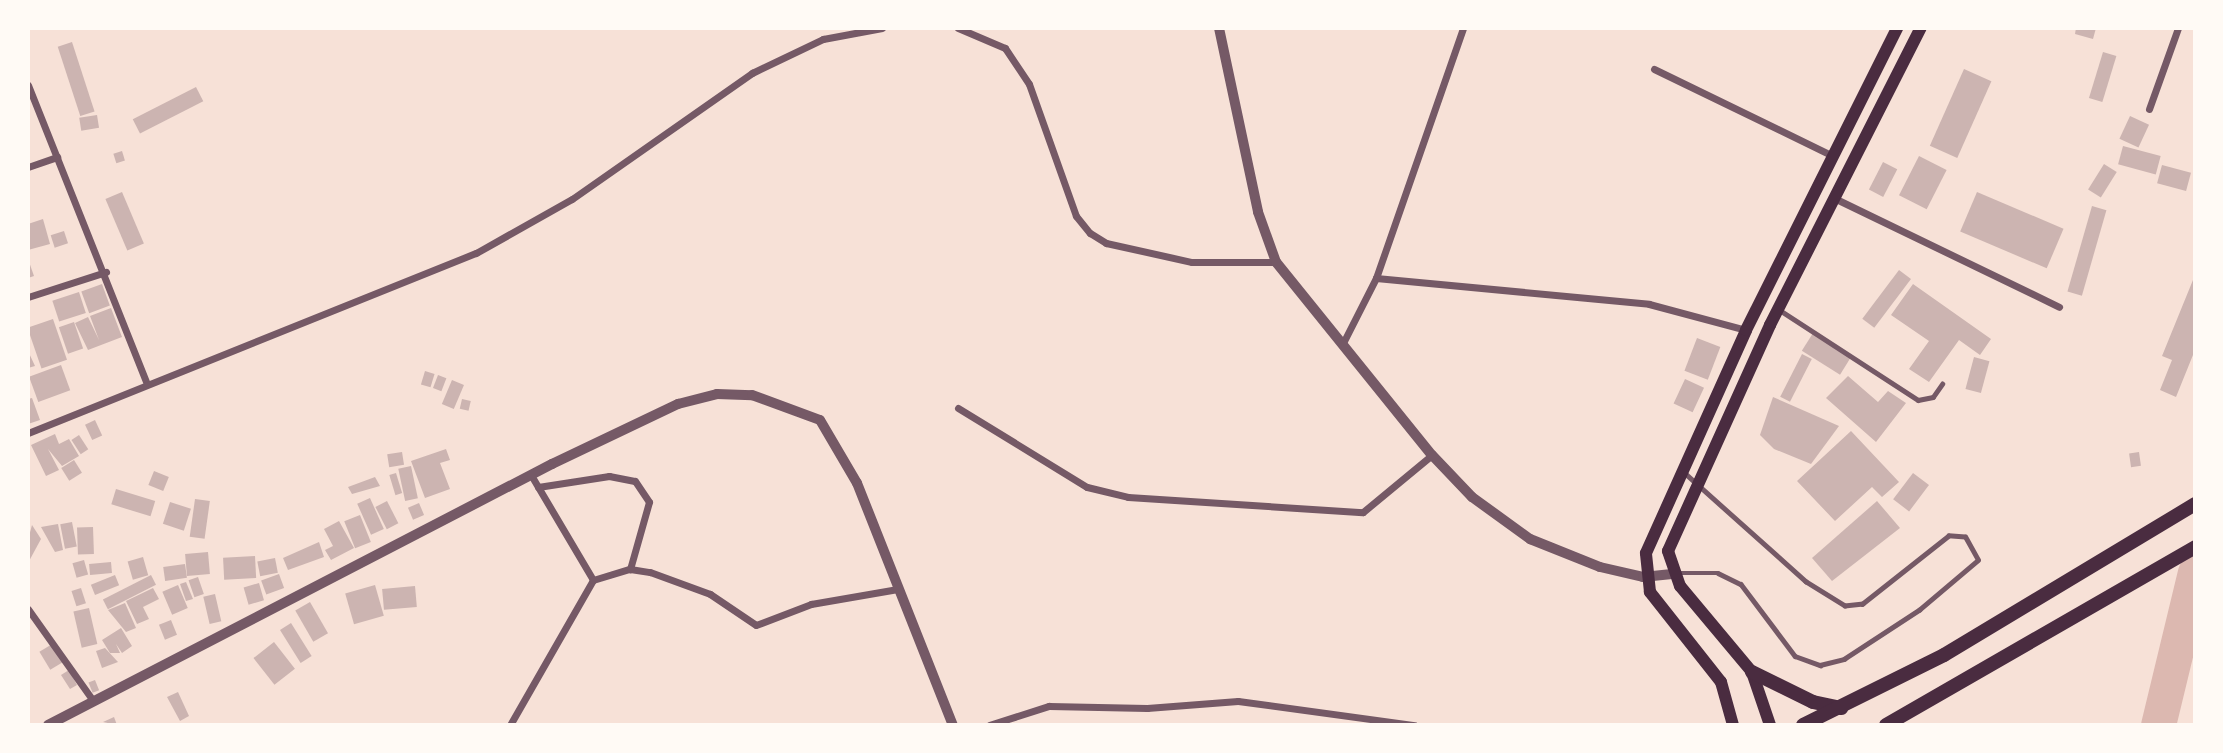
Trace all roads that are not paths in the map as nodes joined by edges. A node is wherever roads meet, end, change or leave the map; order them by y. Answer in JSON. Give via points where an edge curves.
{"nodes":[{"id":1,"x":882,"y":28,"type":"edge"},
{"id":2,"x":958,"y":28,"type":"edge"},
{"id":3,"x":1219,"y":28,"type":"edge"},
{"id":4,"x":1463,"y":28,"type":"edge"},
{"id":5,"x":1897,"y":28,"type":"edge"},
{"id":6,"x":1921,"y":28,"type":"edge"},
{"id":7,"x":2178,"y":28,"type":"edge"},
{"id":8,"x":1654,"y":69,"type":"dead end"},
{"id":9,"x":28,"y":85,"type":"edge"},
{"id":10,"x":2149,"y":109,"type":"dead end"},
{"id":11,"x":1831,"y":155,"type":"junction"},
{"id":12,"x":57,"y":157,"type":"junction"},
{"id":13,"x":28,"y":167,"type":"edge"},
{"id":14,"x":1834,"y":198,"type":"junction"},
{"id":15,"x":1276,"y":262,"type":"junction"},
{"id":16,"x":106,"y":271,"type":"junction"},
{"id":17,"x":1376,"y":278,"type":"junction"},
{"id":18,"x":28,"y":297,"type":"edge"},
{"id":19,"x":2060,"y":307,"type":"dead end"},
{"id":20,"x":1778,"y":309,"type":"junction"},
{"id":21,"x":1746,"y":330,"type":"junction"},
{"id":22,"x":1343,"y":343,"type":"junction"},
{"id":23,"x":147,"y":384,"type":"junction"},
{"id":24,"x":1942,"y":384,"type":"dead end"},
{"id":25,"x":958,"y":408,"type":"dead end"},
{"id":26,"x":28,"y":433,"type":"edge"},
{"id":27,"x":1432,"y":455,"type":"junction"},
{"id":28,"x":1680,"y":470,"type":"junction"},
{"id":29,"x":531,"y":475,"type":"junction"},
{"id":30,"x":1698,"y":482,"type":"junction"},
{"id":31,"x":538,"y":486,"type":"junction"},
{"id":32,"x":2195,"y":504,"type":"edge"},
{"id":33,"x":2195,"y":547,"type":"edge"},
{"id":34,"x":630,"y":569,"type":"junction"},
{"id":35,"x":1672,"y":574,"type":"junction"},
{"id":36,"x":1643,"y":577,"type":"junction"},
{"id":37,"x":593,"y":580,"type":"junction"},
{"id":38,"x":898,"y":589,"type":"junction"},
{"id":39,"x":28,"y":609,"type":"edge"},
{"id":40,"x":1752,"y":673,"type":"junction"},
{"id":41,"x":92,"y":699,"type":"junction"},
{"id":42,"x":1843,"y":708,"type":"junction"},
{"id":43,"x":48,"y":725,"type":"edge"},
{"id":44,"x":510,"y":725,"type":"edge"},
{"id":45,"x":953,"y":725,"type":"edge"},
{"id":46,"x":989,"y":725,"type":"edge"},
{"id":47,"x":1414,"y":725,"type":"edge"},
{"id":48,"x":1733,"y":725,"type":"edge"},
{"id":49,"x":1770,"y":725,"type":"edge"},
{"id":50,"x":1803,"y":725,"type":"edge"},
{"id":51,"x":1886,"y":725,"type":"edge"}],
"edges":[{"from":1,"to":23,"type":"street","via":[[824,40],[752,73],[572,199],[476,253],[204,368]]},
{"from":2,"to":15,"type":"street","via":[[1005,48],[1029,84],[1076,216],[1090,233],[1106,243],[1192,262]]},
{"from":3,"to":15,"type":"street","via":[[1258,212]]},
{"from":4,"to":17,"type":"street"},
{"from":5,"to":11,"type":"main road"},
{"from":6,"to":14,"type":"main road"},
{"from":7,"to":10,"type":"street"},
{"from":8,"to":11,"type":"street"},
{"from":9,"to":12,"type":"street"},
{"from":11,"to":21,"type":"main road"},
{"from":12,"to":13,"type":"street"},
{"from":12,"to":16,"type":"street"},
{"from":14,"to":19,"type":"street"},
{"from":14,"to":20,"type":"main road"},
{"from":15,"to":22,"type":"street"},
{"from":16,"to":18,"type":"street"},
{"from":16,"to":23,"type":"street"},
{"from":17,"to":21,"type":"street","via":[[1649,304]]},
{"from":17,"to":22,"type":"street"},
{"from":20,"to":24,"type":"lane","via":[[1918,400],[1933,397]]},
{"from":20,"to":30,"type":"main road"},
{"from":21,"to":28,"type":"main road"},
{"from":22,"to":27,"type":"street"},
{"from":23,"to":26,"type":"street"},
{"from":25,"to":27,"type":"street","via":[[1087,487],[1128,497],[1363,512]]},
{"from":27,"to":36,"type":"street","via":[[1472,497],[1530,539]]},
{"from":28,"to":30,"type":"lane"},
{"from":28,"to":36,"type":"main road","via":[[1646,553]]},
{"from":29,"to":31,"type":"street"},
{"from":29,"to":38,"type":"street","via":[[678,404],[717,394],[790,405],[820,420],[842,453]]},
{"from":29,"to":41,"type":"street"},
{"from":30,"to":35,"type":"main road","via":[[1668,551]]},
{"from":30,"to":35,"type":"lane","via":[[1805,582],[1845,606],[1863,604],[1949,536],[1965,537],[1978,560],[1919,610],[1844,659],[1820,665],[1794,656],[1741,584],[1706,572]]},
{"from":31,"to":34,"type":"street","via":[[600,477],[635,481],[649,502]]},
{"from":31,"to":37,"type":"street"},
{"from":32,"to":42,"type":"highway","via":[[1944,656]]},
{"from":33,"to":51,"type":"highway"},
{"from":34,"to":37,"type":"street"},
{"from":34,"to":38,"type":"street","via":[[710,594],[756,625],[811,604]]},
{"from":35,"to":36,"type":"street"},
{"from":35,"to":40,"type":"main road"},
{"from":36,"to":48,"type":"main road","via":[[1721,682]]},
{"from":37,"to":44,"type":"street"},
{"from":38,"to":45,"type":"street"},
{"from":39,"to":41,"type":"street"},
{"from":40,"to":42,"type":"highway","via":[[1813,702]]},
{"from":40,"to":49,"type":"main road"},
{"from":41,"to":43,"type":"street"},
{"from":42,"to":50,"type":"highway"},
{"from":46,"to":47,"type":"street","via":[[1049,706],[1238,701]]}]}
